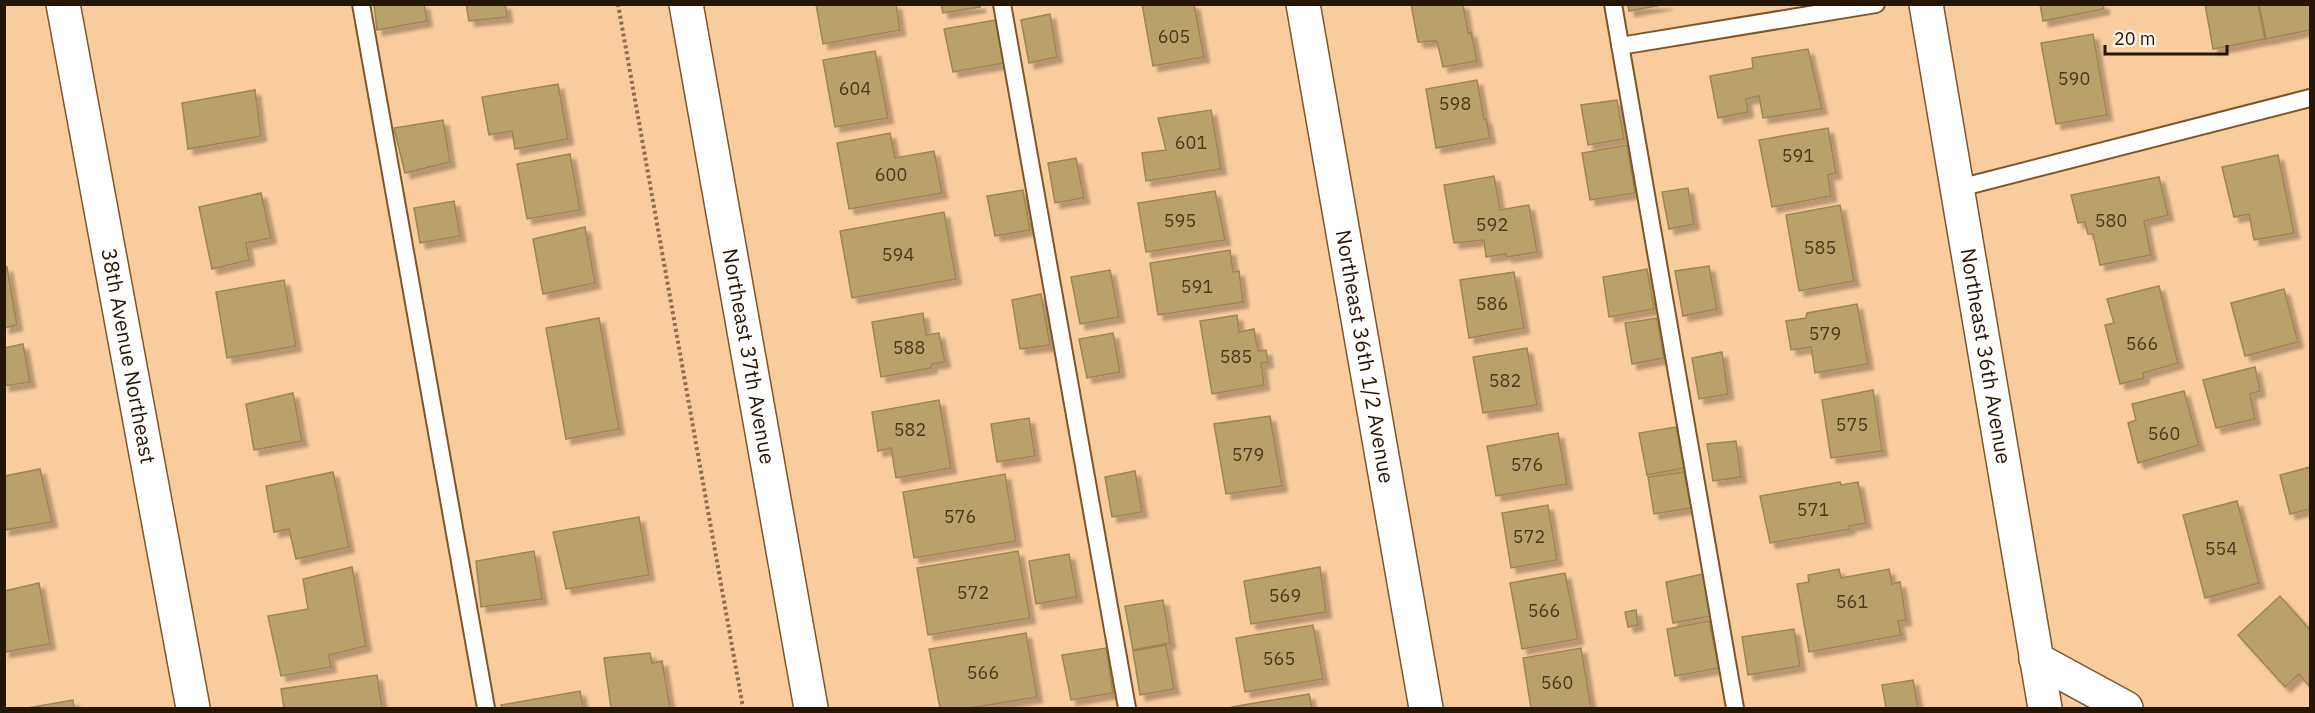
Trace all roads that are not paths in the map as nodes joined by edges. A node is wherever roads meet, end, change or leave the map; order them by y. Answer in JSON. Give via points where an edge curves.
{"nodes":[{"id":1,"x":63,"y":4,"type":"edge"},
{"id":2,"x":361,"y":4,"type":"edge"},
{"id":3,"x":686,"y":4,"type":"edge"},
{"id":4,"x":1002,"y":4,"type":"edge"},
{"id":5,"x":1303,"y":4,"type":"edge"},
{"id":6,"x":1613,"y":4,"type":"edge"},
{"id":7,"x":1876,"y":4,"type":"edge"},
{"id":8,"x":1926,"y":4,"type":"edge"},
{"id":9,"x":1620,"y":46,"type":"junction"},
{"id":10,"x":2310,"y":98,"type":"edge"},
{"id":11,"x":1959,"y":188,"type":"junction"},
{"id":12,"x":2036,"y":659,"type":"junction"},
{"id":13,"x":193,"y":708,"type":"edge"},
{"id":14,"x":486,"y":708,"type":"edge"},
{"id":15,"x":811,"y":708,"type":"edge"},
{"id":16,"x":1127,"y":708,"type":"edge"},
{"id":17,"x":1426,"y":708,"type":"edge"},
{"id":18,"x":1735,"y":708,"type":"edge"},
{"id":19,"x":2045,"y":708,"type":"edge"},
{"id":20,"x":2126,"y":708,"type":"edge"}],
"edges":[{"from":1,"to":13,"type":"street","name":"38th Avenue Northeast"},
{"from":2,"to":14,"type":"lane"},
{"from":3,"to":15,"type":"street","name":"Northeast 37th Avenue"},
{"from":4,"to":16,"type":"lane"},
{"from":5,"to":17,"type":"street","name":"Northeast 36th 1/2 Avenue"},
{"from":6,"to":9,"type":"lane"},
{"from":7,"to":9,"type":"lane"},
{"from":8,"to":11,"type":"street","name":"Northeast 36th Avenue"},
{"from":9,"to":18,"type":"lane"},
{"from":10,"to":11,"type":"lane"},
{"from":11,"to":12,"type":"street","name":"Northeast 36th Avenue"},
{"from":12,"to":19,"type":"street","name":"Northeast 36th Avenue"},
{"from":12,"to":20,"type":"street"}]}
